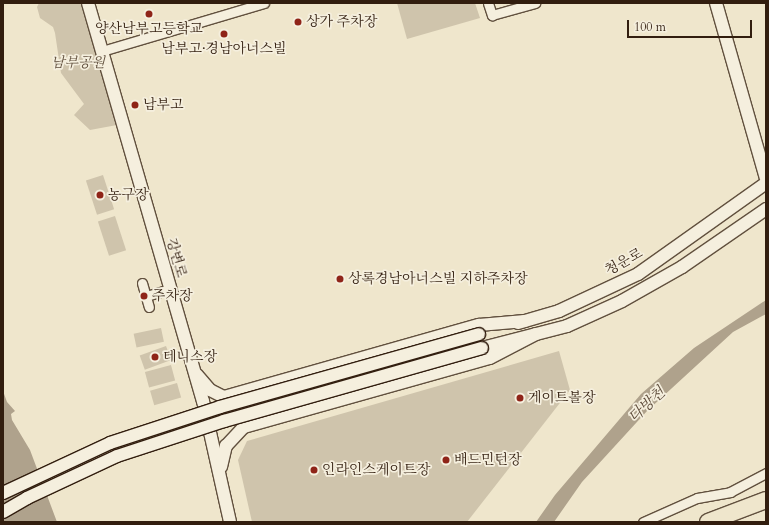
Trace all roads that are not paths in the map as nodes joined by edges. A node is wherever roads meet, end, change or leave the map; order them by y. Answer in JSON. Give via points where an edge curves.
{"nodes":[{"id":1,"x":88,"y":3,"type":"edge"},
{"id":2,"x":264,"y":3,"type":"edge"},
{"id":3,"x":488,"y":3,"type":"edge"},
{"id":4,"x":535,"y":3,"type":"edge"},
{"id":5,"x":716,"y":3,"type":"edge"},
{"id":6,"x":102,"y":51,"type":"junction"},
{"id":7,"x":766,"y":178,"type":"edge"},
{"id":8,"x":766,"y":183,"type":"edge"},
{"id":9,"x":766,"y":209,"type":"edge"},
{"id":10,"x":142,"y":284,"type":"dead end"},
{"id":11,"x":170,"y":289,"type":"junction"},
{"id":12,"x":146,"y":296,"type":"junction"},
{"id":13,"x":149,"y":307,"type":"dead end"},
{"id":14,"x":525,"y":321,"type":"junction"},
{"id":15,"x":536,"y":334,"type":"junction"},
{"id":16,"x":194,"y":371,"type":"junction"},
{"id":17,"x":220,"y":470,"type":"junction"},
{"id":18,"x":766,"y":473,"type":"edge"},
{"id":19,"x":3,"y":494,"type":"edge"},
{"id":20,"x":766,"y":500,"type":"edge"},
{"id":21,"x":3,"y":512,"type":"edge"},
{"id":22,"x":230,"y":522,"type":"edge"},
{"id":23,"x":643,"y":522,"type":"edge"},
{"id":24,"x":708,"y":522,"type":"edge"}],
"edges":[{"from":1,"to":6,"type":"main road","name":"강변로"},
{"from":2,"to":6,"type":"street"},
{"from":3,"to":4,"type":"street","via":[[492,15]]},
{"from":5,"to":7,"type":"main road"},
{"from":6,"to":11,"type":"main road","name":"강변로"},
{"from":8,"to":14,"type":"main road","name":"청운로","via":[[638,274],[559,311]]},
{"from":9,"to":15,"type":"main road","via":[[682,267],[622,301],[567,326]]},
{"from":10,"to":12,"type":"street"},
{"from":11,"to":12,"type":"street"},
{"from":11,"to":16,"type":"main road","name":"강변로"},
{"from":12,"to":13,"type":"street"},
{"from":14,"to":16,"type":"main road","via":[[479,325],[224,397],[210,390]]},
{"from":14,"to":19,"type":"main road","name":"청운로","bridge":true,"via":[[220,407],[110,443]]},
{"from":15,"to":17,"type":"main road","via":[[490,358],[244,427],[226,446]]},
{"from":15,"to":21,"type":"main road","bridge":true,"via":[[224,421],[116,456]]},
{"from":16,"to":17,"type":"main road","name":"강변로"},
{"from":17,"to":22,"type":"main road","name":"강변로"},
{"from":18,"to":23,"type":"street","via":[[730,492],[697,498]]},
{"from":20,"to":24,"type":"highway"}]}
